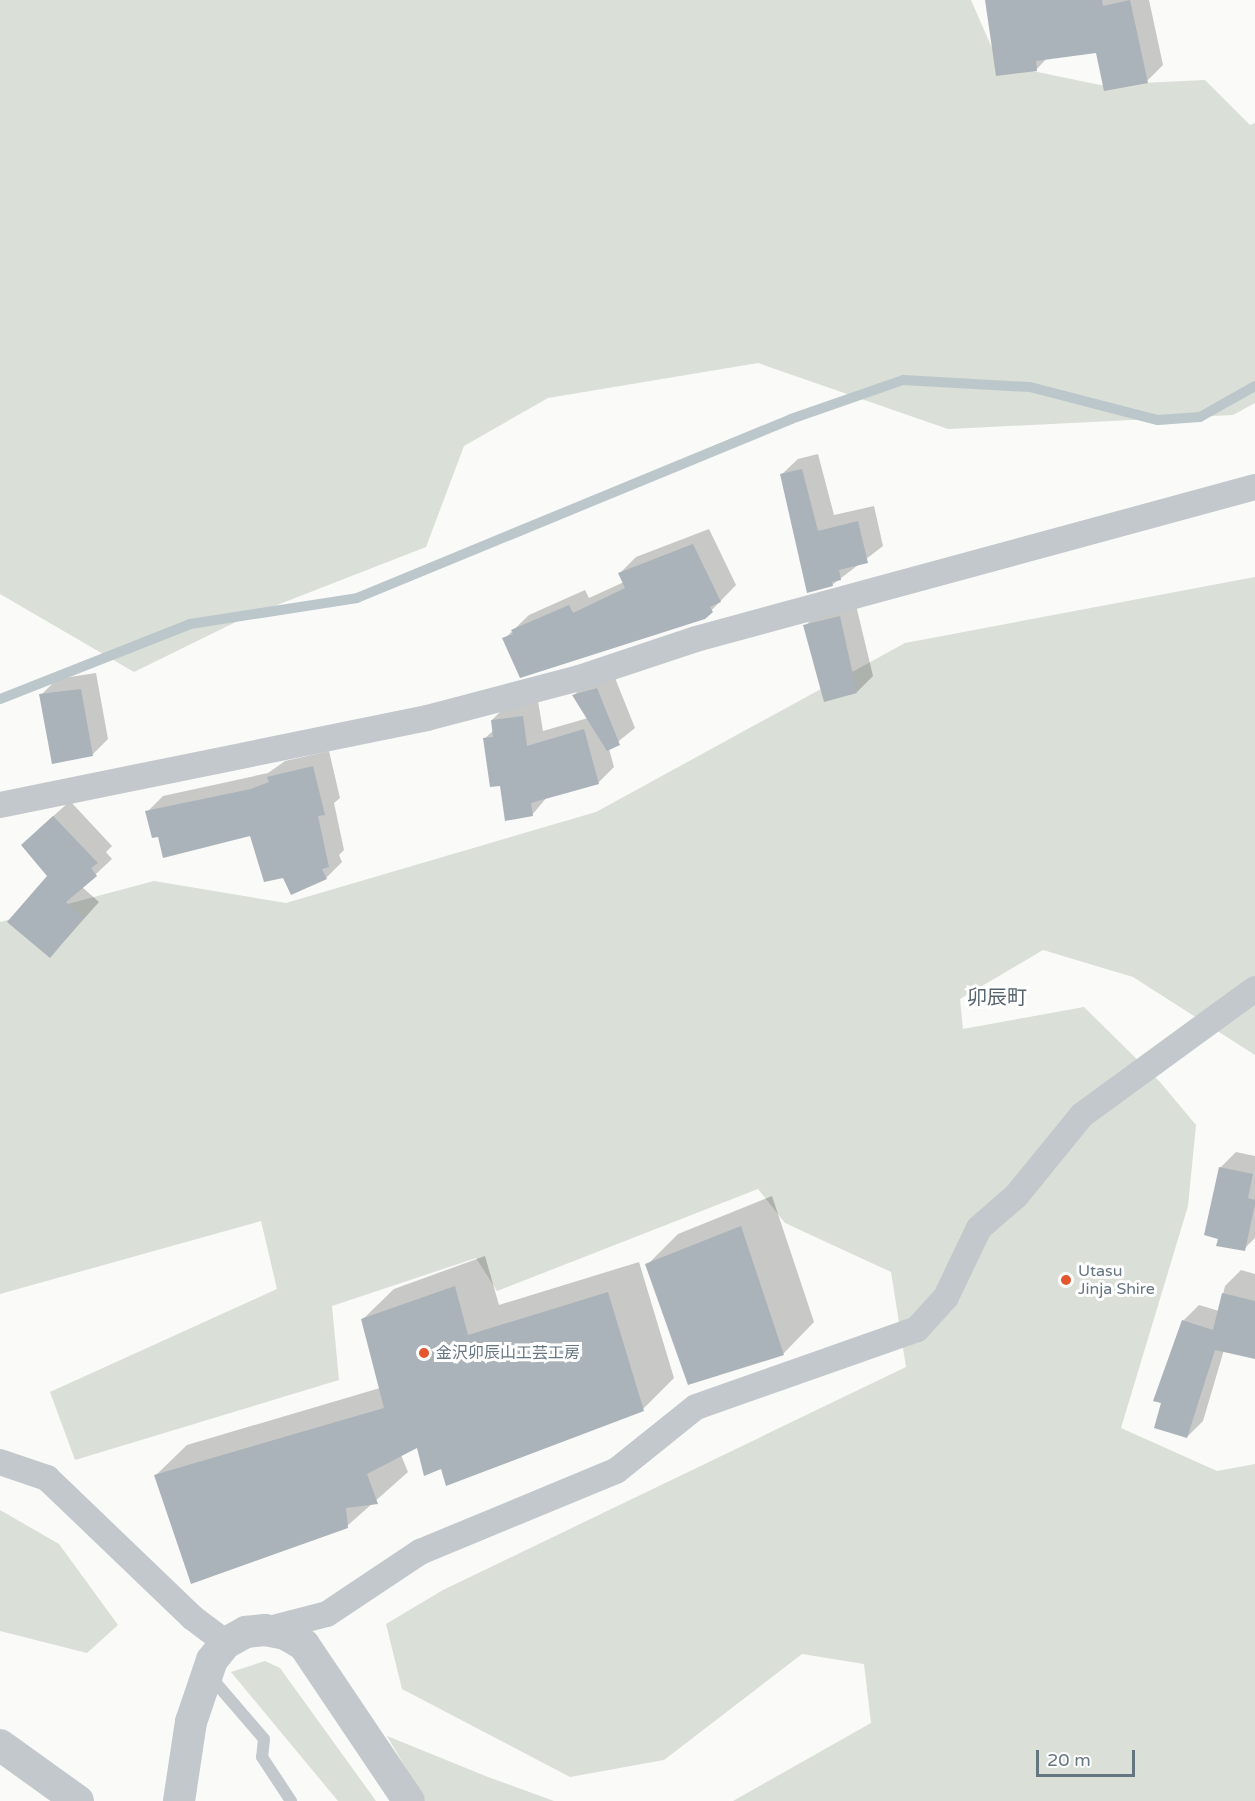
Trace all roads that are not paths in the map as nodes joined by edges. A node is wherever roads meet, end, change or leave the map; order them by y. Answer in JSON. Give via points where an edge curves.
{"nodes":[{"id":1,"x":1255,"y":487,"type":"edge"},
{"id":2,"x":0,"y":805,"type":"edge"},
{"id":3,"x":1255,"y":989,"type":"edge"},
{"id":4,"x":0,"y":1462,"type":"edge"},
{"id":5,"x":265,"y":1630,"type":"junction"},
{"id":6,"x":225,"y":1643,"type":"junction"},
{"id":7,"x":207,"y":1672,"type":"junction"},
{"id":8,"x":0,"y":1745,"type":"edge"},
{"id":9,"x":78,"y":1801,"type":"edge"},
{"id":10,"x":179,"y":1801,"type":"edge"},
{"id":11,"x":291,"y":1801,"type":"edge"},
{"id":12,"x":409,"y":1801,"type":"edge"}],
"edges":[{"from":1,"to":2,"type":"street","via":[[696,639],[579,678],[427,718]]},
{"from":3,"to":5,"type":"street","via":[[1082,1115],[1016,1196],[979,1228],[946,1296],[917,1329],[696,1407],[616,1471],[420,1552],[327,1614]]},
{"from":4,"to":6,"type":"street","via":[[47,1478],[193,1618]]},
{"from":5,"to":6,"type":"street","via":[[246,1632]]},
{"from":5,"to":12,"type":"street","via":[[285,1634],[304,1645]]},
{"from":6,"to":7,"type":"street"},
{"from":7,"to":10,"type":"street","via":[[191,1722]]},
{"from":7,"to":11,"type":"lane","via":[[264,1739],[262,1757]]},
{"from":8,"to":9,"type":"street"}]}
